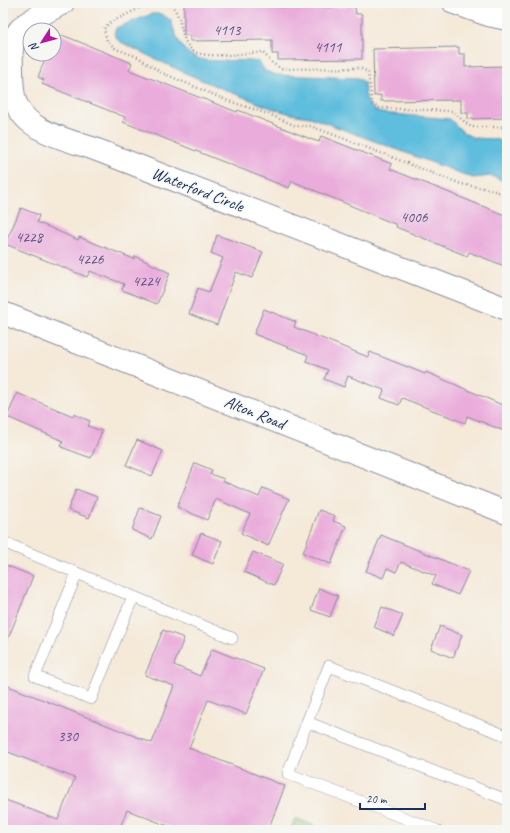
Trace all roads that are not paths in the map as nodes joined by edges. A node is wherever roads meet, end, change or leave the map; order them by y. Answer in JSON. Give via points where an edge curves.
{"nodes":[{"id":1,"x":63,"y":3,"type":"edge"},
{"id":2,"x":454,"y":3,"type":"edge"},
{"id":3,"x":507,"y":19,"type":"edge"},
{"id":4,"x":507,"y":309,"type":"edge"},
{"id":5,"x":3,"y":313,"type":"edge"},
{"id":6,"x":507,"y":513,"type":"edge"},
{"id":7,"x":3,"y":542,"type":"edge"},
{"id":8,"x":77,"y":573,"type":"junction"},
{"id":9,"x":133,"y":597,"type":"junction"},
{"id":10,"x":232,"y":638,"type":"dead end"},
{"id":11,"x":307,"y":722,"type":"junction"},
{"id":12,"x":507,"y":736,"type":"edge"},
{"id":13,"x":507,"y":800,"type":"edge"},
{"id":14,"x":436,"y":830,"type":"edge"}],
"edges":[{"from":1,"to":4,"type":"street","name":"Waterford Circle","via":[[23,26],[13,41],[11,52],[14,97],[20,111],[45,132]]},
{"from":2,"to":3,"type":"street"},
{"from":5,"to":6,"type":"street","name":"Alton Road"},
{"from":7,"to":8,"type":"lane"},
{"from":8,"to":9,"type":"lane"},
{"from":8,"to":9,"type":"lane","via":[[35,676],[92,699]]},
{"from":9,"to":10,"type":"lane"},
{"from":11,"to":12,"type":"lane","via":[[328,666]]},
{"from":11,"to":13,"type":"lane"},
{"from":11,"to":14,"type":"lane","via":[[288,774]]}]}
